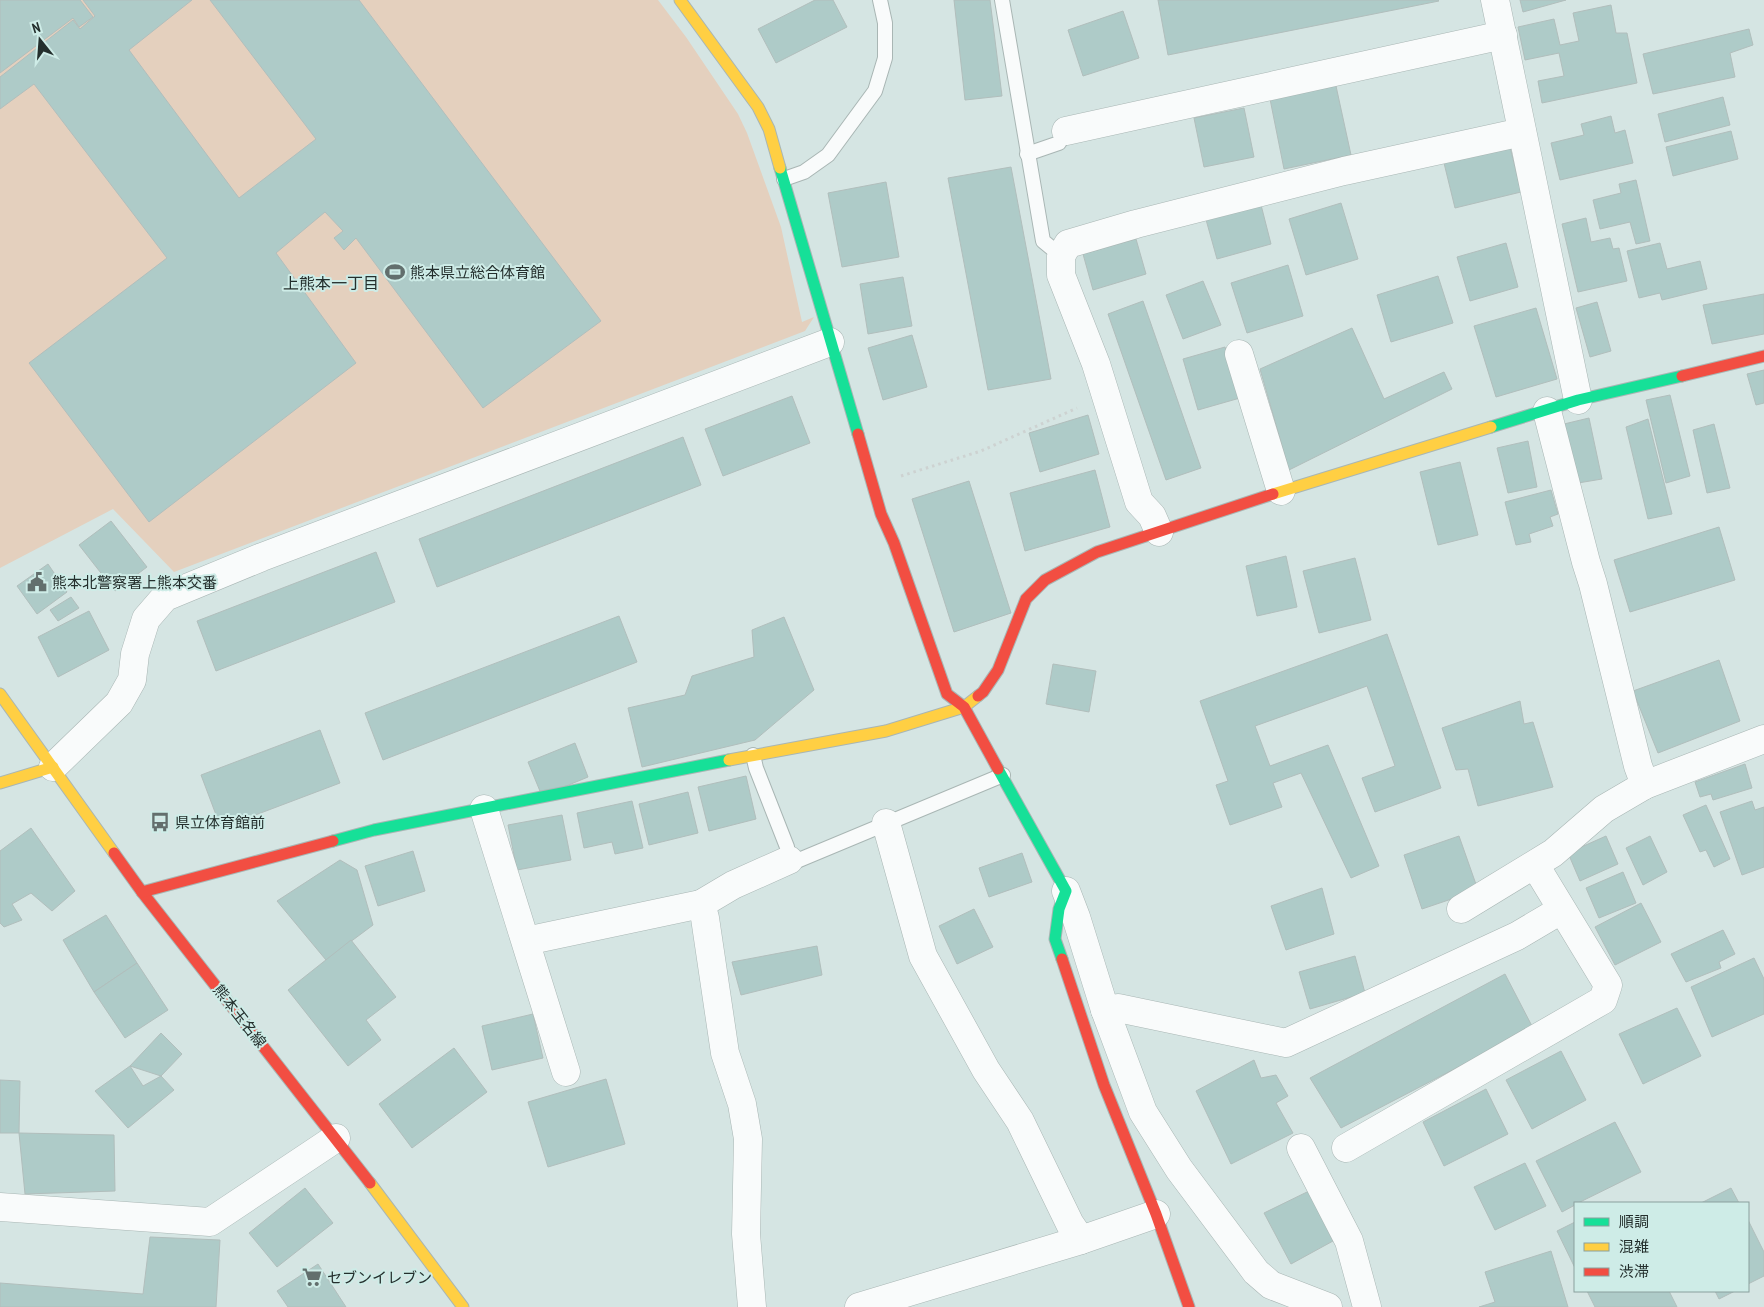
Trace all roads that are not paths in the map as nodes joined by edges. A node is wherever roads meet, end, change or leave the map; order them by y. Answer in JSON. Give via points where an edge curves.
{"nodes":[{"id":1,"x":680,"y":0,"type":"edge"},
{"id":2,"x":880,"y":0,"type":"edge"},
{"id":3,"x":1002,"y":0,"type":"edge"},
{"id":4,"x":1495,"y":0,"type":"edge"},
{"id":5,"x":1503,"y":35,"type":"junction"},
{"id":6,"x":1066,"y":131,"type":"joint"},
{"id":7,"x":1522,"y":132,"type":"junction"},
{"id":8,"x":1028,"y":154,"type":"junction"},
{"id":9,"x":784,"y":179,"type":"junction"},
{"id":10,"x":1060,"y":256,"type":"junction"},
{"id":11,"x":830,"y":342,"type":"junction"},
{"id":12,"x":1239,"y":354,"type":"dead end"},
{"id":13,"x":1764,"y":356,"type":"edge"},
{"id":14,"x":1578,"y":400,"type":"junction"},
{"id":15,"x":1547,"y":411,"type":"junction"},
{"id":16,"x":1282,"y":491,"type":"junction"},
{"id":17,"x":1159,"y":532,"type":"junction"},
{"id":18,"x":0,"y":694,"type":"edge"},
{"id":19,"x":964,"y":707,"type":"junction"},
{"id":20,"x":1764,"y":739,"type":"edge"},
{"id":21,"x":752,"y":755,"type":"junction"},
{"id":22,"x":53,"y":767,"type":"junction"},
{"id":23,"x":1003,"y":775,"type":"junction"},
{"id":24,"x":0,"y":783,"type":"edge"},
{"id":25,"x":1645,"y":786,"type":"junction"},
{"id":26,"x":484,"y":809,"type":"junction"},
{"id":27,"x":886,"y":824,"type":"junction"},
{"id":28,"x":789,"y":860,"type":"junction"},
{"id":29,"x":1535,"y":865,"type":"junction"},
{"id":30,"x":1066,"y":891,"type":"junction"},
{"id":31,"x":142,"y":892,"type":"junction"},
{"id":32,"x":701,"y":904,"type":"junction"},
{"id":33,"x":1461,"y":909,"type":"dead end"},
{"id":34,"x":1561,"y":910,"type":"junction"},
{"id":35,"x":526,"y":941,"type":"junction"},
{"id":36,"x":1105,"y":1010,"type":"junction"},
{"id":37,"x":566,"y":1072,"type":"dead end"},
{"id":38,"x":336,"y":1138,"type":"junction"},
{"id":39,"x":1301,"y":1148,"type":"dead end"},
{"id":40,"x":1346,"y":1148,"type":"dead end"},
{"id":41,"x":0,"y":1207,"type":"edge"},
{"id":42,"x":1156,"y":1214,"type":"junction"},
{"id":43,"x":1081,"y":1240,"type":"junction"},
{"id":44,"x":463,"y":1307,"type":"edge"},
{"id":45,"x":752,"y":1307,"type":"edge"},
{"id":46,"x":859,"y":1307,"type":"edge"},
{"id":47,"x":1189,"y":1307,"type":"edge"},
{"id":48,"x":1328,"y":1307,"type":"edge"},
{"id":49,"x":1367,"y":1307,"type":"edge"}],
"edges":[{"from":1,"to":9,"type":"street","via":[[758,107],[769,129]]},
{"from":2,"to":9,"type":"lane","via":[[885,23],[885,58],[875,92],[828,155],[804,172]]},
{"from":3,"to":8,"type":"lane"},
{"from":4,"to":5,"type":"street"},
{"from":5,"to":6,"type":"street"},
{"from":5,"to":7,"type":"street"},
{"from":6,"to":8,"type":"lane","via":[[1059,144]]},
{"from":7,"to":10,"type":"street","via":[[1344,171],[1136,224],[1068,244]]},
{"from":7,"to":14,"type":"street"},
{"from":8,"to":10,"type":"lane","via":[[1043,241]]},
{"from":9,"to":11,"type":"street"},
{"from":10,"to":17,"type":"street","via":[[1061,275],[1096,364],[1139,502],[1152,516]]},
{"from":11,"to":19,"type":"street","via":[[872,487],[947,694]]},
{"from":11,"to":22,"type":"street","via":[[262,557],[165,597],[146,619],[135,654],[132,680],[119,703]]},
{"from":12,"to":16,"type":"street"},
{"from":13,"to":14,"type":"street"},
{"from":14,"to":15,"type":"street"},
{"from":15,"to":16,"type":"street"},
{"from":15,"to":25,"type":"street"},
{"from":16,"to":17,"type":"street"},
{"from":17,"to":19,"type":"street","via":[[1097,552],[1045,580],[1026,599],[998,670],[983,692]]},
{"from":18,"to":22,"type":"street","name":"熊本玉名線"},
{"from":19,"to":21,"type":"street","via":[[886,731]]},
{"from":19,"to":23,"type":"street"},
{"from":20,"to":25,"type":"street"},
{"from":21,"to":26,"type":"street"},
{"from":21,"to":28,"type":"lane"},
{"from":22,"to":24,"type":"street"},
{"from":22,"to":31,"type":"street","name":"熊本玉名線"},
{"from":23,"to":27,"type":"lane"},
{"from":23,"to":30,"type":"street"},
{"from":25,"to":29,"type":"street","via":[[1604,809]]},
{"from":26,"to":31,"type":"street","via":[[374,830]]},
{"from":26,"to":35,"type":"street"},
{"from":27,"to":28,"type":"lane","via":[[799,860]]},
{"from":27,"to":43,"type":"street","via":[[923,956],[986,1070],[1020,1121]]},
{"from":28,"to":32,"type":"street","via":[[733,885]]},
{"from":29,"to":33,"type":"street"},
{"from":29,"to":34,"type":"street"},
{"from":30,"to":36,"type":"street"},
{"from":30,"to":42,"type":"street","via":[[1059,909],[1055,939],[1104,1084]]},
{"from":31,"to":38,"type":"street","name":"熊本玉名線"},
{"from":32,"to":35,"type":"street"},
{"from":32,"to":45,"type":"street","via":[[725,1052],[742,1104],[748,1139],[746,1234]]},
{"from":34,"to":36,"type":"street","via":[[1517,936],[1286,1043],[1118,1008]]},
{"from":34,"to":40,"type":"street","via":[[1608,985],[1603,1000]]},
{"from":35,"to":37,"type":"street"},
{"from":36,"to":48,"type":"street","via":[[1143,1112],[1179,1169],[1256,1272],[1271,1285]]},
{"from":38,"to":41,"type":"street","via":[[210,1222]]},
{"from":38,"to":44,"type":"street","name":"熊本玉名線"},
{"from":39,"to":49,"type":"street","via":[[1349,1241]]},
{"from":42,"to":43,"type":"street"},
{"from":42,"to":47,"type":"street"},
{"from":43,"to":46,"type":"street"}]}
